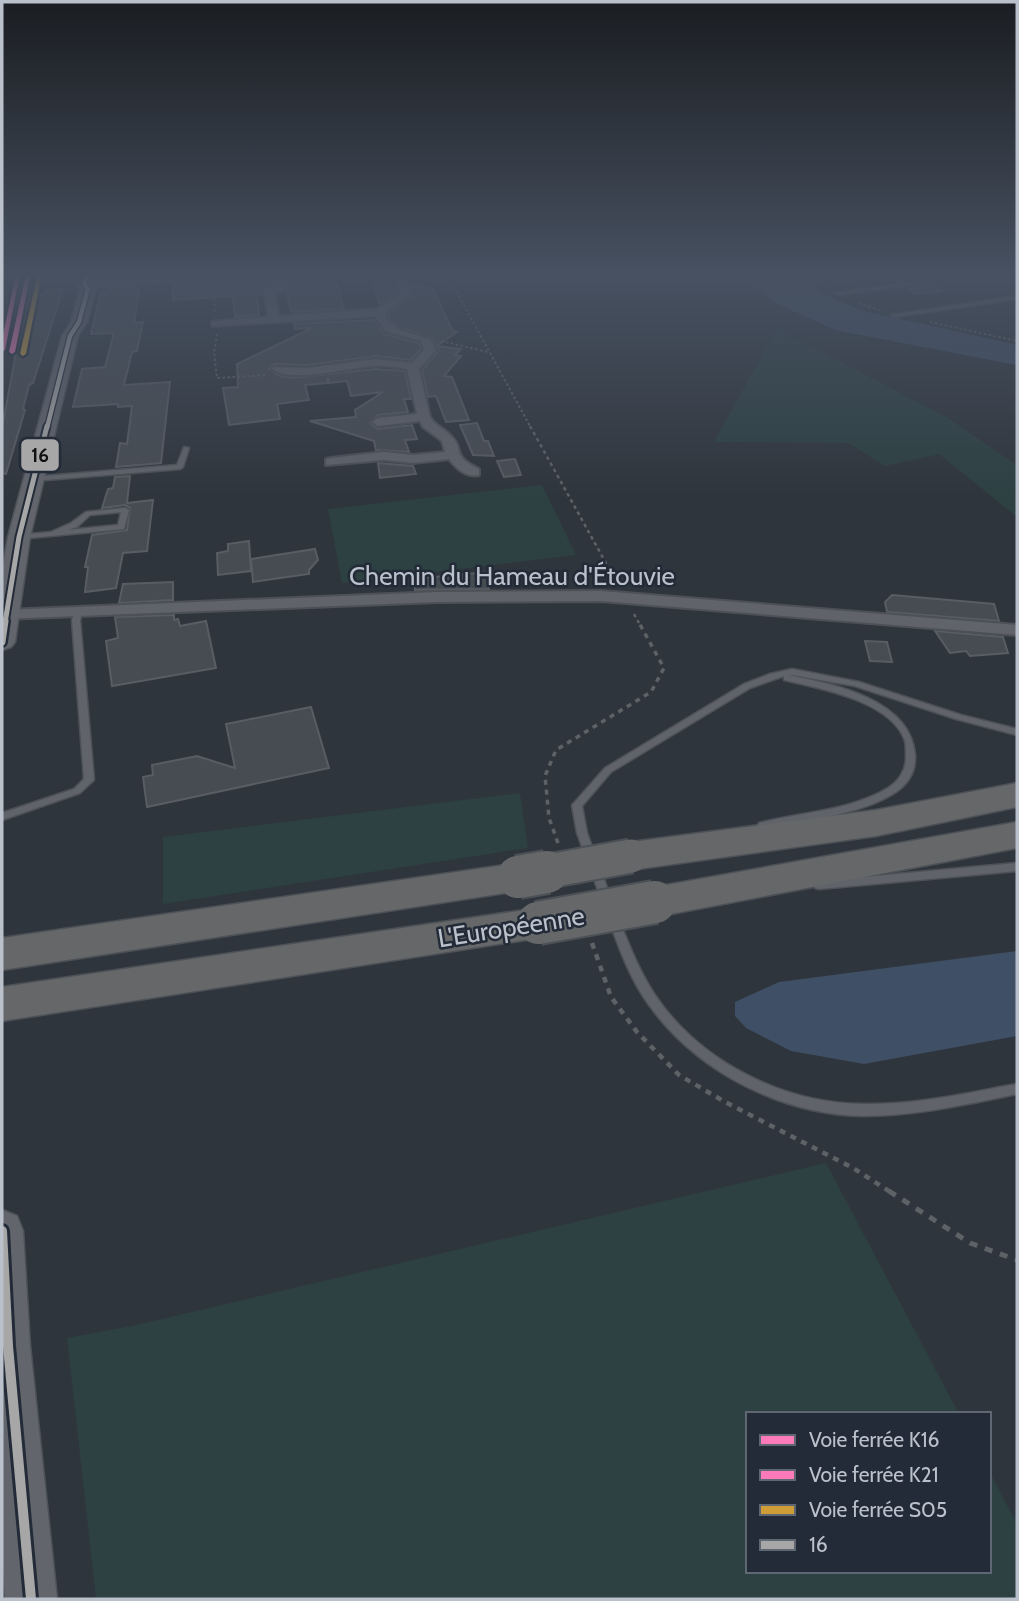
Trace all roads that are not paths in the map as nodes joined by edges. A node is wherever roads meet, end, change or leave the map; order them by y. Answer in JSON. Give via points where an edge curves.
{"nodes":[{"id":1,"x":67,"y":349,"type":"edge"},
{"id":2,"x":429,"y":349,"type":"edge"},
{"id":3,"x":415,"y":367,"type":"junction"},
{"id":4,"x":278,"y":369,"type":"road end"},
{"id":5,"x":424,"y":417,"type":"junction"},
{"id":6,"x":378,"y":422,"type":"dead end"},
{"id":7,"x":186,"y":448,"type":"dead end"},
{"id":8,"x":452,"y":455,"type":"junction"},
{"id":9,"x":331,"y":462,"type":"dead end"},
{"id":10,"x":474,"y":472,"type":"dead end"},
{"id":11,"x":33,"y":480,"type":"junction"},
{"id":12,"x":52,"y":534,"type":"junction"},
{"id":13,"x":19,"y":537,"type":"junction"},
{"id":14,"x":79,"y":610,"type":"junction"},
{"id":15,"x":6,"y":612,"type":"junction"},
{"id":16,"x":1017,"y":630,"type":"edge"},
{"id":17,"x":2,"y":642,"type":"edge"},
{"id":18,"x":773,"y":676,"type":"junction"},
{"id":19,"x":1017,"y":732,"type":"edge"},
{"id":20,"x":1017,"y":795,"type":"edge"},
{"id":21,"x":2,"y":817,"type":"edge"},
{"id":22,"x":1017,"y":835,"type":"edge"},
{"id":23,"x":631,"y":856,"type":"junction"},
{"id":24,"x":1017,"y":867,"type":"edge"},
{"id":25,"x":655,"y":902,"type":"junction"},
{"id":26,"x":2,"y":954,"type":"edge"},
{"id":27,"x":2,"y":1004,"type":"edge"},
{"id":28,"x":1017,"y":1089,"type":"edge"},
{"id":29,"x":2,"y":1231,"type":"edge"},
{"id":30,"x":32,"y":1599,"type":"edge"}],
"edges":[{"from":1,"to":11,"type":"main road"},
{"from":2,"to":3,"type":"street"},
{"from":3,"to":4,"type":"street","via":[[376,362],[300,371]]},
{"from":3,"to":5,"type":"street"},
{"from":5,"to":6,"type":"street"},
{"from":5,"to":8,"type":"street","via":[[447,439]]},
{"from":7,"to":11,"type":"lane","via":[[180,467]]},
{"from":8,"to":9,"type":"street"},
{"from":8,"to":10,"type":"street"},
{"from":11,"to":13,"type":"main road"},
{"from":12,"to":12,"type":"lane","via":[[88,513],[125,510],[121,527]]},
{"from":12,"to":13,"type":"lane"},
{"from":13,"to":15,"type":"main road"},
{"from":14,"to":15,"type":"street","name":"Chemin du Hameau d'Étouvie"},
{"from":14,"to":16,"type":"street","name":"Chemin du Hameau d'Étouvie","via":[[437,597],[624,596]]},
{"from":14,"to":21,"type":"lane","via":[[76,620],[89,780],[77,791]]},
{"from":15,"to":17,"type":"main road"},
{"from":18,"to":19,"type":"lane","via":[[792,673],[843,681]]},
{"from":18,"to":23,"type":"lane","via":[[823,684],[878,706],[908,737],[912,755],[908,775],[893,790],[869,802]]},
{"from":18,"to":28,"type":"lane","via":[[747,686],[608,770],[577,805],[582,834],[630,963],[653,1002],[677,1030],[718,1064],[783,1096],[842,1109],[918,1107]]},
{"from":20,"to":23,"type":"highway","name":"L'Européenne","via":[[876,823]]},
{"from":22,"to":25,"type":"highway","name":"L'Européenne"},
{"from":23,"to":26,"type":"highway","name":"L'Européenne","bridge":true},
{"from":24,"to":25,"type":"lane"},
{"from":25,"to":27,"type":"highway","name":"L'Européenne","bridge":true},
{"from":29,"to":30,"type":"main road"}]}
